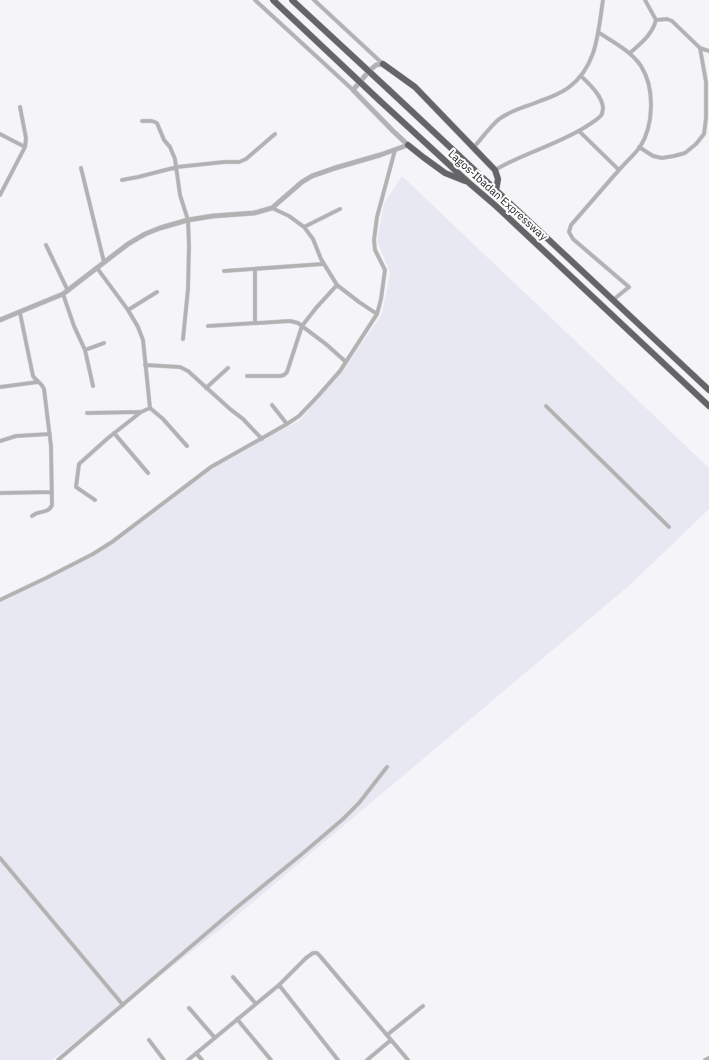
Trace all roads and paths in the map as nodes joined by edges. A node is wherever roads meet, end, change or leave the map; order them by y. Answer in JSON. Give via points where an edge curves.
{"nodes":[{"id":1,"x":254,"y":0,"type":"edge"},
{"id":2,"x":273,"y":0,"type":"edge"},
{"id":3,"x":292,"y":0,"type":"edge"},
{"id":4,"x":314,"y":0,"type":"edge"},
{"id":5,"x":602,"y":0,"type":"edge"},
{"id":6,"x":645,"y":0,"type":"edge"},
{"id":7,"x":656,"y":20,"type":"junction"},
{"id":8,"x":598,"y":32,"type":"junction"},
{"id":9,"x":700,"y":48,"type":"junction"},
{"id":10,"x":709,"y":51,"type":"edge"},
{"id":11,"x":630,"y":53,"type":"junction"},
{"id":12,"x":383,"y":64,"type":"junction"},
{"id":13,"x":581,"y":76,"type":"junction"},
{"id":14,"x":353,"y":90,"type":"junction"},
{"id":15,"x":20,"y":107,"type":"dead end"},
{"id":16,"x":142,"y":121,"type":"dead end"},
{"id":17,"x":578,"y":131,"type":"junction"},
{"id":18,"x":0,"y":134,"type":"edge"},
{"id":19,"x":275,"y":134,"type":"dead end"},
{"id":20,"x":408,"y":145,"type":"junction"},
{"id":21,"x":25,"y":147,"type":"junction"},
{"id":22,"x":474,"y":147,"type":"junction"},
{"id":23,"x":640,"y":147,"type":"junction"},
{"id":24,"x":395,"y":150,"type":"junction"},
{"id":25,"x":177,"y":167,"type":"junction"},
{"id":26,"x":81,"y":168,"type":"dead end"},
{"id":27,"x":495,"y":170,"type":"junction"},
{"id":28,"x":619,"y":170,"type":"junction"},
{"id":29,"x":122,"y":180,"type":"dead end"},
{"id":30,"x":468,"y":182,"type":"junction"},
{"id":31,"x":496,"y":191,"type":"junction"},
{"id":32,"x":0,"y":194,"type":"edge"},
{"id":33,"x":272,"y":208,"type":"junction"},
{"id":34,"x":340,"y":209,"type":"dead end"},
{"id":35,"x":188,"y":220,"type":"junction"},
{"id":36,"x":304,"y":227,"type":"junction"},
{"id":37,"x":46,"y":245,"type":"dead end"},
{"id":38,"x":104,"y":262,"type":"junction"},
{"id":39,"x":323,"y":264,"type":"junction"},
{"id":40,"x":97,"y":268,"type":"junction"},
{"id":41,"x":255,"y":270,"type":"junction"},
{"id":42,"x":224,"y":271,"type":"dead end"},
{"id":43,"x":337,"y":285,"type":"junction"},
{"id":44,"x":68,"y":290,"type":"junction"},
{"id":45,"x":157,"y":292,"type":"dead end"},
{"id":46,"x":64,"y":294,"type":"junction"},
{"id":47,"x":612,"y":300,"type":"junction"},
{"id":48,"x":128,"y":310,"type":"junction"},
{"id":49,"x":20,"y":313,"type":"junction"},
{"id":50,"x":377,"y":314,"type":"junction"},
{"id":51,"x":0,"y":320,"type":"edge"},
{"id":52,"x":255,"y":323,"type":"junction"},
{"id":53,"x":208,"y":326,"type":"dead end"},
{"id":54,"x":302,"y":326,"type":"junction"},
{"id":55,"x":183,"y":339,"type":"dead end"},
{"id":56,"x":104,"y":343,"type":"dead end"},
{"id":57,"x":85,"y":350,"type":"junction"},
{"id":58,"x":346,"y":362,"type":"junction"},
{"id":59,"x":145,"y":365,"type":"junction"},
{"id":60,"x":228,"y":368,"type":"dead end"},
{"id":61,"x":248,"y":376,"type":"dead end"},
{"id":62,"x":38,"y":382,"type":"junction"},
{"id":63,"x":93,"y":386,"type":"dead end"},
{"id":64,"x":0,"y":387,"type":"edge"},
{"id":65,"x":206,"y":388,"type":"junction"},
{"id":66,"x":709,"y":390,"type":"edge"},
{"id":67,"x":272,"y":405,"type":"dead end"},
{"id":68,"x":546,"y":406,"type":"dead end"},
{"id":69,"x":709,"y":406,"type":"edge"},
{"id":70,"x":150,"y":408,"type":"junction"},
{"id":71,"x":141,"y":412,"type":"junction"},
{"id":72,"x":87,"y":413,"type":"dead end"},
{"id":73,"x":287,"y":424,"type":"junction"},
{"id":74,"x":114,"y":433,"type":"junction"},
{"id":75,"x":50,"y":434,"type":"junction"},
{"id":76,"x":262,"y":439,"type":"junction"},
{"id":77,"x":0,"y":441,"type":"edge"},
{"id":78,"x":187,"y":446,"type":"dead end"},
{"id":79,"x":148,"y":473,"type":"dead end"},
{"id":80,"x":52,"y":492,"type":"junction"},
{"id":81,"x":0,"y":493,"type":"edge"},
{"id":82,"x":95,"y":500,"type":"dead end"},
{"id":83,"x":32,"y":516,"type":"dead end"},
{"id":84,"x":669,"y":527,"type":"dead end"},
{"id":85,"x":0,"y":600,"type":"edge"},
{"id":86,"x":387,"y":767,"type":"dead end"},
{"id":87,"x":0,"y":858,"type":"edge"},
{"id":88,"x":233,"y":977,"type":"dead end"},
{"id":89,"x":279,"y":985,"type":"junction"},
{"id":90,"x":256,"y":1004,"type":"junction"},
{"id":91,"x":123,"y":1005,"type":"junction"},
{"id":92,"x":423,"y":1006,"type":"dead end"},
{"id":93,"x":189,"y":1008,"type":"dead end"},
{"id":94,"x":237,"y":1019,"type":"junction"},
{"id":95,"x":387,"y":1035,"type":"junction"},
{"id":96,"x":215,"y":1038,"type":"junction"},
{"id":97,"x":148,"y":1040,"type":"dead end"},
{"id":98,"x":391,"y":1040,"type":"junction"},
{"id":99,"x":196,"y":1053,"type":"junction"},
{"id":100,"x":709,"y":1058,"type":"edge"},
{"id":101,"x":58,"y":1060,"type":"edge"},
{"id":102,"x":164,"y":1060,"type":"edge"},
{"id":103,"x":188,"y":1060,"type":"edge"},
{"id":104,"x":202,"y":1060,"type":"edge"},
{"id":105,"x":271,"y":1060,"type":"edge"},
{"id":106,"x":338,"y":1060,"type":"edge"},
{"id":107,"x":367,"y":1060,"type":"edge"},
{"id":108,"x":408,"y":1060,"type":"edge"},
{"id":109,"x":705,"y":1060,"type":"edge"}],
"edges":[{"from":1,"to":14,"type":"street"},
{"from":2,"to":30,"type":"highway","name":"Lagos-Ibadan Expressway","bridge":true},
{"from":3,"to":31,"type":"highway","name":"Lagos-Ibadan Expressway","bridge":true},
{"from":4,"to":12,"type":"street"},
{"from":5,"to":8,"type":"street"},
{"from":6,"to":7,"type":"street"},
{"from":7,"to":9,"type":"street","via":[[672,21]]},
{"from":7,"to":11,"type":"street","via":[[651,32]]},
{"from":8,"to":11,"type":"street"},
{"from":8,"to":13,"type":"street","via":[[593,55]]},
{"from":9,"to":10,"type":"street"},
{"from":9,"to":23,"type":"street","via":[[706,82],[704,134],[685,153],[674,156],[653,156]]},
{"from":11,"to":23,"type":"street","via":[[641,65],[650,92],[651,114],[648,131]]},
{"from":12,"to":14,"type":"street","via":[[376,65],[370,70]]},
{"from":12,"to":22,"type":"highway","via":[[415,87]]},
{"from":13,"to":17,"type":"street","via":[[600,98],[603,108],[602,114],[596,120]]},
{"from":13,"to":22,"type":"street","via":[[568,88],[499,119]]},
{"from":14,"to":20,"type":"street"},
{"from":15,"to":21,"type":"street","via":[[26,138]]},
{"from":16,"to":25,"type":"street","via":[[157,123],[173,153]]},
{"from":17,"to":27,"type":"street"},
{"from":17,"to":28,"type":"street"},
{"from":18,"to":21,"type":"street"},
{"from":19,"to":25,"type":"street","via":[[239,162]]},
{"from":20,"to":24,"type":"street"},
{"from":20,"to":30,"type":"highway","via":[[445,173]]},
{"from":21,"to":32,"type":"street"},
{"from":22,"to":27,"type":"highway"},
{"from":23,"to":28,"type":"street"},
{"from":24,"to":33,"type":"street","via":[[312,176]]},
{"from":24,"to":50,"type":"street","via":[[377,217],[374,240],[375,250],[385,270]]},
{"from":25,"to":29,"type":"street"},
{"from":25,"to":35,"type":"street","via":[[180,195]]},
{"from":26,"to":38,"type":"street"},
{"from":27,"to":31,"type":"highway","via":[[498,179]]},
{"from":28,"to":47,"type":"street","via":[[571,225],[569,232],[573,239],[630,286]]},
{"from":30,"to":69,"type":"highway","name":"Lagos-Ibadan Expressway"},
{"from":31,"to":47,"type":"highway","name":"Lagos-Ibadan Expressway"},
{"from":33,"to":35,"type":"street","via":[[254,213]]},
{"from":33,"to":36,"type":"street"},
{"from":34,"to":36,"type":"street"},
{"from":35,"to":38,"type":"street","via":[[145,234]]},
{"from":35,"to":55,"type":"street","via":[[188,289]]},
{"from":36,"to":39,"type":"street","via":[[313,239]]},
{"from":37,"to":44,"type":"street"},
{"from":38,"to":40,"type":"street"},
{"from":39,"to":41,"type":"street"},
{"from":39,"to":43,"type":"street"},
{"from":40,"to":44,"type":"street"},
{"from":40,"to":48,"type":"street"},
{"from":41,"to":42,"type":"street"},
{"from":41,"to":52,"type":"street"},
{"from":43,"to":50,"type":"street"},
{"from":43,"to":54,"type":"street"},
{"from":44,"to":46,"type":"street"},
{"from":45,"to":48,"type":"street"},
{"from":46,"to":49,"type":"street"},
{"from":46,"to":57,"type":"street"},
{"from":47,"to":66,"type":"highway","name":"Lagos-Ibadan Expressway"},
{"from":48,"to":59,"type":"street","via":[[143,340]]},
{"from":49,"to":51,"type":"street"},
{"from":49,"to":62,"type":"street","via":[[33,376]]},
{"from":50,"to":58,"type":"street"},
{"from":52,"to":53,"type":"street"},
{"from":52,"to":54,"type":"street","via":[[290,321]]},
{"from":54,"to":58,"type":"street"},
{"from":54,"to":61,"type":"street","via":[[284,375]]},
{"from":56,"to":57,"type":"street"},
{"from":57,"to":63,"type":"street"},
{"from":58,"to":73,"type":"street","via":[[299,416]]},
{"from":59,"to":65,"type":"street","via":[[180,367]]},
{"from":59,"to":70,"type":"street"},
{"from":60,"to":65,"type":"street"},
{"from":62,"to":64,"type":"street"},
{"from":62,"to":75,"type":"street","via":[[44,389]]},
{"from":65,"to":76,"type":"street"},
{"from":67,"to":73,"type":"street"},
{"from":68,"to":84,"type":"street"},
{"from":70,"to":71,"type":"street"},
{"from":70,"to":78,"type":"street","via":[[164,419]]},
{"from":71,"to":72,"type":"street"},
{"from":71,"to":74,"type":"street"},
{"from":73,"to":76,"type":"street"},
{"from":74,"to":79,"type":"street"},
{"from":74,"to":82,"type":"street","via":[[79,464],[76,487]]},
{"from":75,"to":77,"type":"street","via":[[16,436]]},
{"from":75,"to":80,"type":"street"},
{"from":76,"to":85,"type":"street","via":[[211,467],[93,554]]},
{"from":80,"to":81,"type":"street"},
{"from":80,"to":83,"type":"street","via":[[50,509]]},
{"from":86,"to":91,"type":"street","via":[[359,804],[343,819]]},
{"from":87,"to":91,"type":"street"},
{"from":88,"to":90,"type":"street"},
{"from":89,"to":90,"type":"street"},
{"from":89,"to":95,"type":"street","via":[[306,958],[316,953]]},
{"from":89,"to":106,"type":"street"},
{"from":90,"to":94,"type":"street"},
{"from":91,"to":101,"type":"street"},
{"from":92,"to":95,"type":"street"},
{"from":93,"to":96,"type":"street"},
{"from":94,"to":96,"type":"street"},
{"from":94,"to":105,"type":"street"},
{"from":95,"to":98,"type":"street"},
{"from":96,"to":99,"type":"street"},
{"from":97,"to":102,"type":"street"},
{"from":98,"to":107,"type":"street"},
{"from":98,"to":108,"type":"street"},
{"from":99,"to":103,"type":"street"},
{"from":99,"to":104,"type":"street"},
{"from":100,"to":109,"type":"street"}]}
